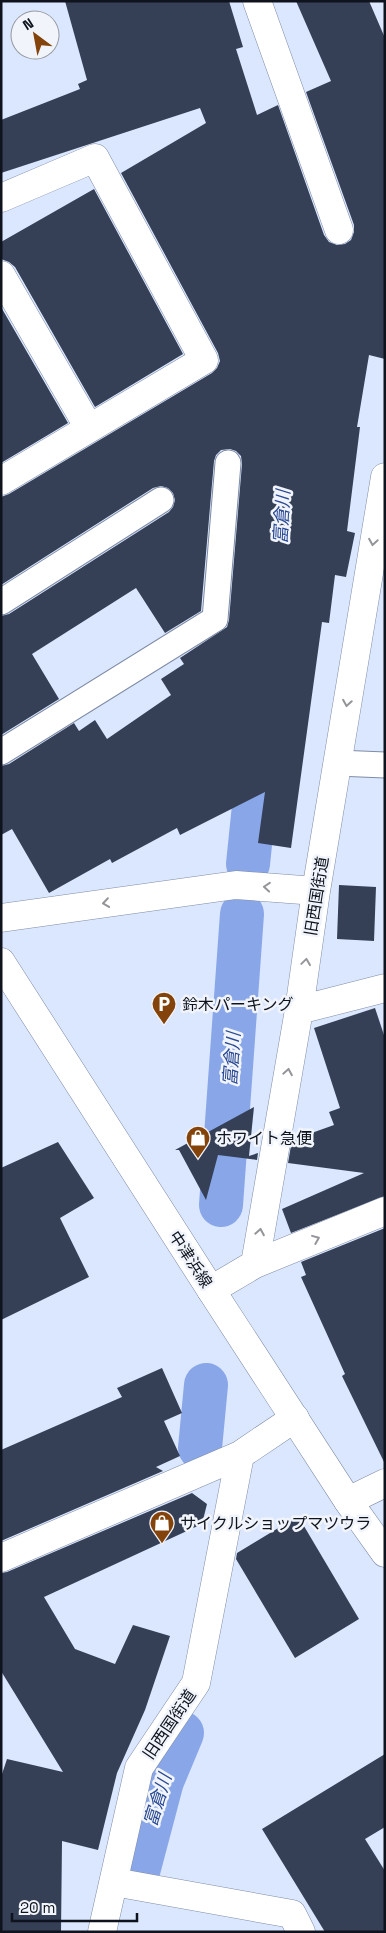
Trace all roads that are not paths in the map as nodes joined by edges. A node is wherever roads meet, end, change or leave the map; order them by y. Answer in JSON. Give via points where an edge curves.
{"nodes":[{"id":1,"x":257,"y":1,"type":"edge"},
{"id":2,"x":1,"y":198,"type":"edge"},
{"id":3,"x":339,"y":230,"type":"dead end"},
{"id":4,"x":1,"y":275,"type":"edge"},
{"id":5,"x":89,"y":428,"type":"junction"},
{"id":6,"x":228,"y":463,"type":"dead end"},
{"id":7,"x":1,"y":482,"type":"edge"},
{"id":8,"x":383,"y":491,"type":"edge"},
{"id":9,"x":161,"y":500,"type":"dead end"},
{"id":10,"x":1,"y":602,"type":"edge"},
{"id":11,"x":1,"y":752,"type":"edge"},
{"id":12,"x":337,"y":764,"type":"junction"},
{"id":13,"x":385,"y":765,"type":"edge"},
{"id":14,"x":316,"y":891,"type":"junction"},
{"id":15,"x":1,"y":918,"type":"edge"},
{"id":16,"x":1,"y":962,"type":"edge"},
{"id":17,"x":385,"y":988,"type":"edge"},
{"id":18,"x":299,"y":1010,"type":"junction"},
{"id":19,"x":385,"y":1211,"type":"edge"},
{"id":20,"x":255,"y":1264,"type":"junction"},
{"id":21,"x":211,"y":1290,"type":"junction"},
{"id":22,"x":295,"y":1418,"type":"junction"},
{"id":23,"x":240,"y":1455,"type":"junction"},
{"id":24,"x":385,"y":1483,"type":"edge"},
{"id":25,"x":348,"y":1500,"type":"junction"},
{"id":26,"x":385,"y":1553,"type":"edge"},
{"id":27,"x":1,"y":1558,"type":"edge"},
{"id":28,"x":114,"y":1882,"type":"junction"},
{"id":29,"x":102,"y":1932,"type":"edge"},
{"id":30,"x":301,"y":1932,"type":"edge"}],
"edges":[{"from":1,"to":3,"type":"street"},
{"from":2,"to":5,"type":"street","via":[[95,158],[204,360]]},
{"from":4,"to":5,"type":"street"},
{"from":5,"to":7,"type":"street"},
{"from":6,"to":11,"type":"lane","via":[[215,619]]},
{"from":8,"to":12,"type":"street","name":"旧西国街道","one_way":true},
{"from":9,"to":10,"type":"lane"},
{"from":12,"to":13,"type":"lane"},
{"from":12,"to":14,"type":"street","name":"旧西国街道"},
{"from":14,"to":15,"type":"street","one_way":true,"via":[[236,884]]},
{"from":18,"to":14,"type":"street","name":"旧西国街道","one_way":true},
{"from":16,"to":21,"type":"street","name":"中津浜線"},
{"from":17,"to":18,"type":"street"},
{"from":20,"to":18,"type":"street","name":"旧西国街道","one_way":true},
{"from":20,"to":19,"type":"street","one_way":true},
{"from":20,"to":21,"type":"street"},
{"from":21,"to":22,"type":"street","name":"中津浜線"},
{"from":22,"to":23,"type":"street"},
{"from":22,"to":25,"type":"street","name":"中津浜線"},
{"from":23,"to":27,"type":"street"},
{"from":23,"to":28,"type":"street","name":"旧西国街道","via":[[196,1683],[139,1768]]},
{"from":24,"to":25,"type":"street"},
{"from":25,"to":26,"type":"street","name":"中津浜線"},
{"from":28,"to":29,"type":"street","name":"旧西国街道"},
{"from":28,"to":30,"type":"street","via":[[292,1914]]}]}
